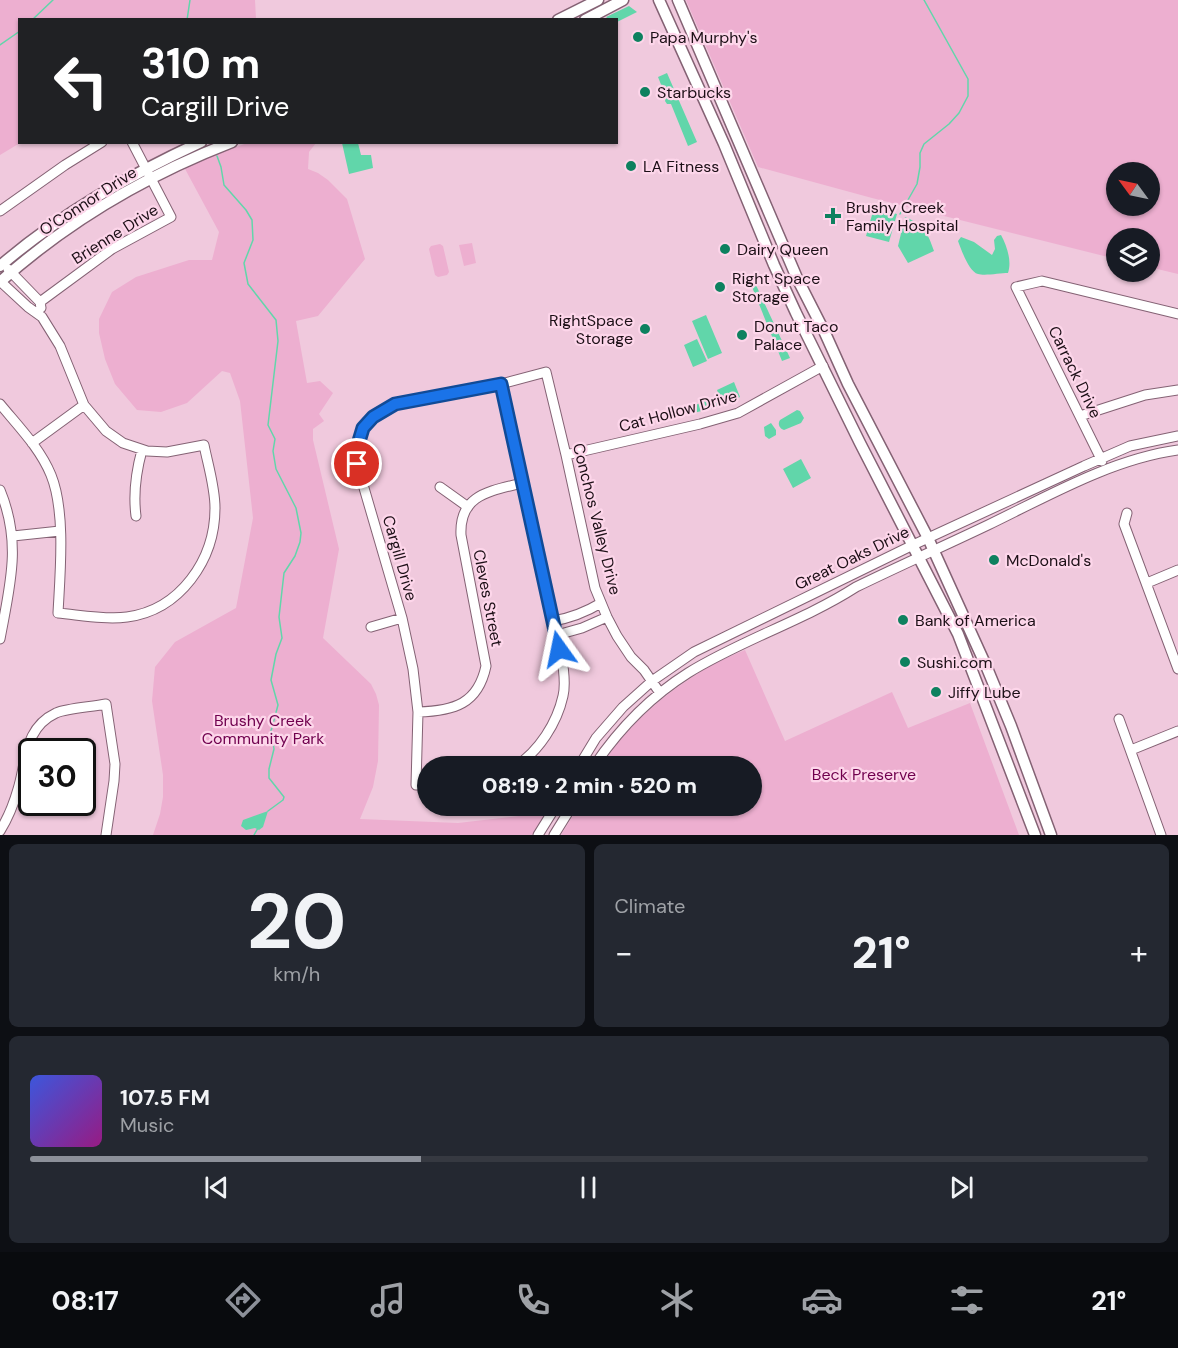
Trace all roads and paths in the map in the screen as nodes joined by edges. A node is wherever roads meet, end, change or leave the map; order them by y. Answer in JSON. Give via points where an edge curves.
{"nodes":[{"id":1,"x":598,"y":0,"type":"edge"},
{"id":2,"x":623,"y":0,"type":"edge"},
{"id":3,"x":659,"y":0,"type":"edge"},
{"id":4,"x":678,"y":0,"type":"edge"},
{"id":5,"x":575,"y":11,"type":"junction"},
{"id":6,"x":562,"y":18,"type":"edge"},
{"id":7,"x":568,"y":18,"type":"edge"},
{"id":8,"x":589,"y":18,"type":"edge"},
{"id":9,"x":99,"y":144,"type":"edge"},
{"id":10,"x":133,"y":144,"type":"edge"},
{"id":11,"x":198,"y":144,"type":"edge"},
{"id":12,"x":227,"y":144,"type":"edge"},
{"id":13,"x":148,"y":174,"type":"junction"},
{"id":14,"x":0,"y":210,"type":"edge"},
{"id":15,"x":755,"y":219,"type":"junction"},
{"id":16,"x":778,"y":232,"type":"junction"},
{"id":17,"x":766,"y":245,"type":"junction"},
{"id":18,"x":1,"y":264,"type":"edge"},
{"id":19,"x":11,"y":272,"type":"junction"},
{"id":20,"x":797,"y":278,"type":"junction"},
{"id":21,"x":0,"y":281,"type":"edge"},
{"id":22,"x":40,"y":302,"type":"junction"},
{"id":23,"x":1178,"y":314,"type":"edge"},
{"id":24,"x":42,"y":317,"type":"junction"},
{"id":25,"x":824,"y":366,"type":"junction"},
{"id":26,"x":546,"y":372,"type":"joint"},
{"id":27,"x":501,"y":384,"type":"junction"},
{"id":28,"x":1178,"y":390,"type":"edge"},
{"id":29,"x":0,"y":404,"type":"edge"},
{"id":30,"x":84,"y":405,"type":"junction"},
{"id":31,"x":1080,"y":416,"type":"junction"},
{"id":32,"x":1178,"y":436,"type":"edge"},
{"id":33,"x":32,"y":443,"type":"junction"},
{"id":34,"x":142,"y":450,"type":"junction"},
{"id":35,"x":1178,"y":450,"type":"edge"},
{"id":36,"x":566,"y":455,"type":"junction"},
{"id":37,"x":1101,"y":459,"type":"junction"},
{"id":38,"x":1107,"y":470,"type":"junction"},
{"id":39,"x":522,"y":483,"type":"junction"},
{"id":40,"x":440,"y":487,"type":"dead end"},
{"id":41,"x":0,"y":490,"type":"edge"},
{"id":42,"x":1009,"y":500,"type":"junction"},
{"id":43,"x":468,"y":507,"type":"junction"},
{"id":44,"x":1015,"y":511,"type":"junction"},
{"id":45,"x":1127,"y":513,"type":"dead end"},
{"id":46,"x":136,"y":516,"type":"dead end"},
{"id":47,"x":60,"y":531,"type":"junction"},
{"id":48,"x":13,"y":536,"type":"junction"},
{"id":49,"x":928,"y":538,"type":"junction"},
{"id":50,"x":913,"y":545,"type":"junction"},
{"id":51,"x":933,"y":551,"type":"junction"},
{"id":52,"x":918,"y":556,"type":"junction"},
{"id":53,"x":1178,"y":570,"type":"edge"},
{"id":54,"x":1147,"y":583,"type":"junction"},
{"id":55,"x":601,"y":603,"type":"junction"},
{"id":56,"x":607,"y":617,"type":"junction"},
{"id":57,"x":402,"y":618,"type":"junction"},
{"id":58,"x":553,"y":621,"type":"junction"},
{"id":59,"x":371,"y":627,"type":"dead end"},
{"id":60,"x":557,"y":635,"type":"junction"},
{"id":61,"x":0,"y":639,"type":"edge"},
{"id":62,"x":1178,"y":669,"type":"edge"},
{"id":63,"x":652,"y":681,"type":"junction"},
{"id":64,"x":979,"y":688,"type":"junction"},
{"id":65,"x":660,"y":693,"type":"junction"},
{"id":66,"x":418,"y":712,"type":"junction"},
{"id":67,"x":1119,"y":719,"type":"dead end"},
{"id":68,"x":1178,"y":731,"type":"edge"},
{"id":69,"x":1131,"y":750,"type":"junction"},
{"id":70,"x":528,"y":756,"type":"edge"},
{"id":71,"x":585,"y":756,"type":"edge"},
{"id":72,"x":602,"y":756,"type":"edge"},
{"id":73,"x":417,"y":785,"type":"edge"},
{"id":74,"x":1041,"y":808,"type":"junction"},
{"id":75,"x":549,"y":816,"type":"edge"},
{"id":76,"x":566,"y":816,"type":"edge"},
{"id":77,"x":1028,"y":816,"type":"junction"},
{"id":78,"x":0,"y":831,"type":"edge"},
{"id":79,"x":106,"y":835,"type":"edge"},
{"id":80,"x":538,"y":835,"type":"edge"},
{"id":81,"x":554,"y":835,"type":"edge"},
{"id":82,"x":1035,"y":835,"type":"edge"},
{"id":83,"x":1042,"y":835,"type":"edge"},
{"id":84,"x":1051,"y":835,"type":"edge"},
{"id":85,"x":1161,"y":835,"type":"edge"}],
"edges":[{"from":1,"to":5,"type":"main road"},
{"from":2,"to":8,"type":"main road"},
{"from":3,"to":15,"type":"main road"},
{"from":4,"to":16,"type":"main road"},
{"from":5,"to":6,"type":"main road"},
{"from":5,"to":7,"type":"main road"},
{"from":9,"to":14,"type":"street"},
{"from":10,"to":13,"type":"street"},
{"from":11,"to":13,"type":"main road","name":"O'Connor Drive"},
{"from":12,"to":13,"type":"main road","name":"O'Connor Drive"},
{"from":13,"to":18,"type":"main road","name":"O'Connor Drive","via":[[113,186]]},
{"from":13,"to":19,"type":"main road","name":"O'Connor Drive"},
{"from":13,"to":22,"type":"street","name":"Brienne Drive","via":[[171,217],[112,249]]},
{"from":15,"to":16,"type":"main road","via":[[766,231]]},
{"from":15,"to":17,"type":"main road"},
{"from":16,"to":20,"type":"main road"},
{"from":17,"to":20,"type":"main road","via":[[773,248]]},
{"from":17,"to":25,"type":"main road"},
{"from":18,"to":19,"type":"street"},
{"from":19,"to":21,"type":"main road","name":"O'Connor Drive"},
{"from":19,"to":22,"type":"street"},
{"from":20,"to":49,"type":"main road"},
{"from":21,"to":24,"type":"street"},
{"from":22,"to":24,"type":"street"},
{"from":23,"to":31,"type":"street","name":"Carrack Drive","via":[[1042,281],[1016,287]]},
{"from":24,"to":30,"type":"street","via":[[60,346]]},
{"from":25,"to":36,"type":"street","name":"Cat Hollow Drive","via":[[738,413]]},
{"from":25,"to":50,"type":"main road"},
{"from":26,"to":27,"type":"street","name":"Cargill Drive"},
{"from":26,"to":36,"type":"street","name":"Conchos Valley Drive"},
{"from":27,"to":39,"type":"street"},
{"from":27,"to":57,"type":"street","name":"Cargill Drive","via":[[395,404],[363,428],[357,464]]},
{"from":28,"to":31,"type":"street","via":[[1145,395]]},
{"from":29,"to":33,"type":"street"},
{"from":30,"to":33,"type":"street"},
{"from":30,"to":34,"type":"street","via":[[106,431]]},
{"from":31,"to":37,"type":"street","name":"Carrack Drive"},
{"from":32,"to":37,"type":"street","name":"Great Oaks Drive","via":[[1130,446]]},
{"from":33,"to":47,"type":"street","via":[[53,480]]},
{"from":34,"to":46,"type":"street","via":[[135,486]]},
{"from":34,"to":47,"type":"street","via":[[167,452],[204,445],[215,516],[204,561],[192,579],[161,605],[135,616],[58,613]]},
{"from":35,"to":38,"type":"street","name":"Great Oaks Drive","via":[[1133,459]]},
{"from":36,"to":55,"type":"street","name":"Conchos Valley Drive"},
{"from":37,"to":38,"type":"street","name":"Carrack Drive"},
{"from":37,"to":42,"type":"street","name":"Great Oaks Drive"},
{"from":38,"to":44,"type":"street","name":"Great Oaks Drive"},
{"from":39,"to":43,"type":"street","via":[[483,493]]},
{"from":39,"to":58,"type":"street"},
{"from":40,"to":43,"type":"street"},
{"from":41,"to":48,"type":"street"},
{"from":42,"to":44,"type":"street"},
{"from":42,"to":49,"type":"street","name":"Great Oaks Drive"},
{"from":43,"to":66,"type":"street","name":"Cleves Street","via":[[462,518],[461,535],[486,666],[470,699],[454,708]]},
{"from":44,"to":51,"type":"street","name":"Great Oaks Drive"},
{"from":45,"to":54,"type":"street","via":[[1124,524]]},
{"from":47,"to":48,"type":"street"},
{"from":48,"to":61,"type":"street"},
{"from":49,"to":50,"type":"street","name":"Great Oaks Drive"},
{"from":49,"to":51,"type":"main road"},
{"from":50,"to":52,"type":"main road"},
{"from":50,"to":63,"type":"street","name":"Great Oaks Drive","via":[[694,652]]},
{"from":51,"to":52,"type":"street","name":"Great Oaks Drive"},
{"from":51,"to":74,"type":"main road","via":[[987,668]]},
{"from":52,"to":64,"type":"main road","via":[[958,634]]},
{"from":52,"to":65,"type":"street","name":"Great Oaks Drive","via":[[704,664]]},
{"from":53,"to":54,"type":"street"},
{"from":54,"to":62,"type":"street"},
{"from":55,"to":56,"type":"street","name":"Conchos Valley Drive"},
{"from":55,"to":58,"type":"street","via":[[567,619]]},
{"from":56,"to":60,"type":"street"},
{"from":56,"to":63,"type":"street","name":"Conchos Valley Drive"},
{"from":57,"to":59,"type":"street"},
{"from":57,"to":66,"type":"street","name":"Cargill Drive"},
{"from":58,"to":60,"type":"street"},
{"from":60,"to":70,"type":"street","via":[[563,696],[546,736]]},
{"from":63,"to":65,"type":"street","name":"Conchos Valley Drive"},
{"from":63,"to":71,"type":"street","name":"Great Oaks Drive","via":[[609,722]]},
{"from":64,"to":74,"type":"main road","via":[[992,708],[1029,805],[1034,810]]},
{"from":64,"to":77,"type":"main road"},
{"from":65,"to":72,"type":"street","name":"Great Oaks Drive","via":[[621,730]]},
{"from":66,"to":73,"type":"street","name":"Cargill Drive"},
{"from":67,"to":69,"type":"street"},
{"from":68,"to":69,"type":"street"},
{"from":69,"to":85,"type":"street"},
{"from":74,"to":84,"type":"main road"},
{"from":75,"to":80,"type":"street"},
{"from":76,"to":81,"type":"street"},
{"from":77,"to":82,"type":"main road"},
{"from":77,"to":83,"type":"main road","via":[[1034,817]]},
{"from":78,"to":79,"type":"street","via":[[37,727],[58,712],[106,704],[115,764]]}]}
